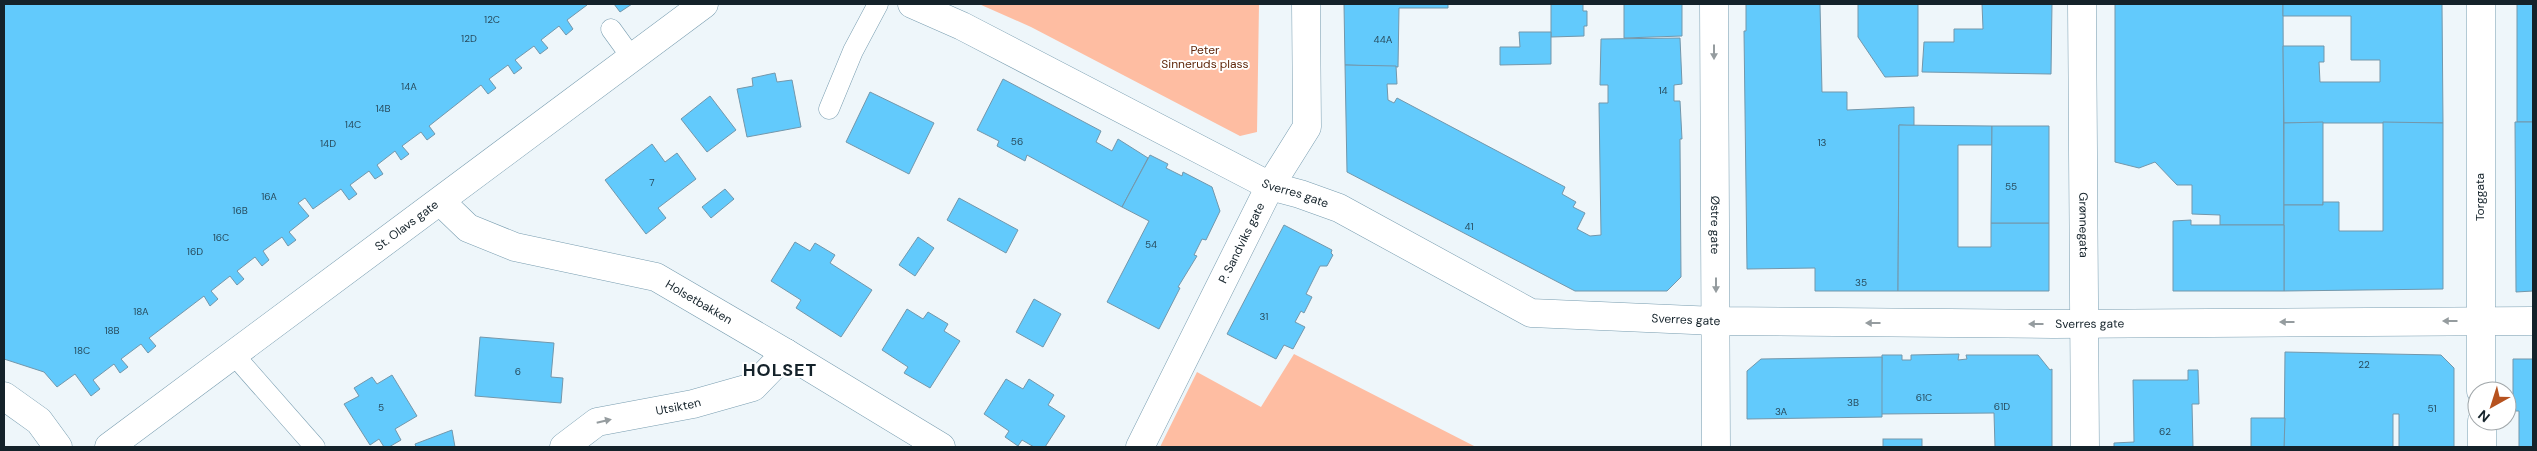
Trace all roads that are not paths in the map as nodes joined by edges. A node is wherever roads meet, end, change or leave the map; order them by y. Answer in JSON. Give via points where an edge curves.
{"nodes":[{"id":1,"x":704,"y":4,"type":"edge"},
{"id":2,"x":878,"y":4,"type":"edge"},
{"id":3,"x":912,"y":4,"type":"edge"},
{"id":4,"x":1306,"y":4,"type":"edge"},
{"id":5,"x":1714,"y":4,"type":"edge"},
{"id":6,"x":2082,"y":4,"type":"edge"},
{"id":7,"x":2481,"y":4,"type":"edge"},
{"id":8,"x":611,"y":29,"type":"dead end"},
{"id":9,"x":632,"y":58,"type":"junction"},
{"id":10,"x":829,"y":109,"type":"dead end"},
{"id":11,"x":1270,"y":186,"type":"junction"},
{"id":12,"x":441,"y":202,"type":"junction"},
{"id":13,"x":1716,"y":321,"type":"junction"},
{"id":14,"x":2480,"y":321,"type":"junction"},
{"id":15,"x":2533,"y":321,"type":"edge"},
{"id":16,"x":2085,"y":324,"type":"junction"},
{"id":17,"x":786,"y":353,"type":"junction"},
{"id":18,"x":234,"y":355,"type":"junction"},
{"id":19,"x":2481,"y":381,"type":"edge"},
{"id":20,"x":4,"y":396,"type":"edge"},
{"id":21,"x":2482,"y":431,"type":"edge"},
{"id":22,"x":58,"y":447,"type":"edge"},
{"id":23,"x":109,"y":447,"type":"edge"},
{"id":24,"x":315,"y":447,"type":"edge"},
{"id":25,"x":564,"y":447,"type":"edge"},
{"id":26,"x":941,"y":447,"type":"edge"},
{"id":27,"x":1140,"y":447,"type":"edge"},
{"id":28,"x":1716,"y":447,"type":"edge"},
{"id":29,"x":2084,"y":447,"type":"edge"},
{"id":30,"x":2482,"y":447,"type":"edge"}],
"edges":[{"from":1,"to":9,"type":"street","name":"St. Olavs gate"},
{"from":2,"to":10,"type":"lane"},
{"from":3,"to":11,"type":"street","name":"Sverres gate","via":[[962,26]]},
{"from":4,"to":11,"type":"street","name":"P. Sandviks gate","via":[[1307,127]]},
{"from":5,"to":13,"type":"street","name":"Østre gate","one_way":true},
{"from":6,"to":16,"type":"street","name":"Grønnegata"},
{"from":7,"to":14,"type":"street","name":"Torggata"},
{"from":8,"to":9,"type":"lane"},
{"from":9,"to":12,"type":"street","name":"St. Olavs gate"},
{"from":11,"to":13,"type":"street","name":"Sverres gate","via":[[1339,208],[1531,313]]},
{"from":11,"to":27,"type":"street","name":"P. Sandviks gate"},
{"from":12,"to":17,"type":"street","name":"Holsetbakken","via":[[468,228],[515,247],[656,277]]},
{"from":12,"to":18,"type":"street","name":"St. Olavs gate"},
{"from":16,"to":13,"type":"street","name":"Sverres gate","one_way":true},
{"from":13,"to":28,"type":"street","name":"Østre gate"},
{"from":14,"to":15,"type":"street","name":"Sverres gate"},
{"from":14,"to":16,"type":"street","name":"Sverres gate","one_way":true},
{"from":14,"to":19,"type":"street","name":"Torggata"},
{"from":16,"to":29,"type":"street","name":"Grønnegata"},
{"from":25,"to":17,"type":"street","name":"Utsikten","one_way":true,"via":[[597,422],[693,404],[753,387]]},
{"from":17,"to":26,"type":"street","name":"Holsetbakken"},
{"from":18,"to":23,"type":"street","name":"St. Olavs gate"},
{"from":18,"to":24,"type":"lane"},
{"from":20,"to":22,"type":"street","via":[[39,421]]},
{"from":21,"to":30,"type":"street"}]}
